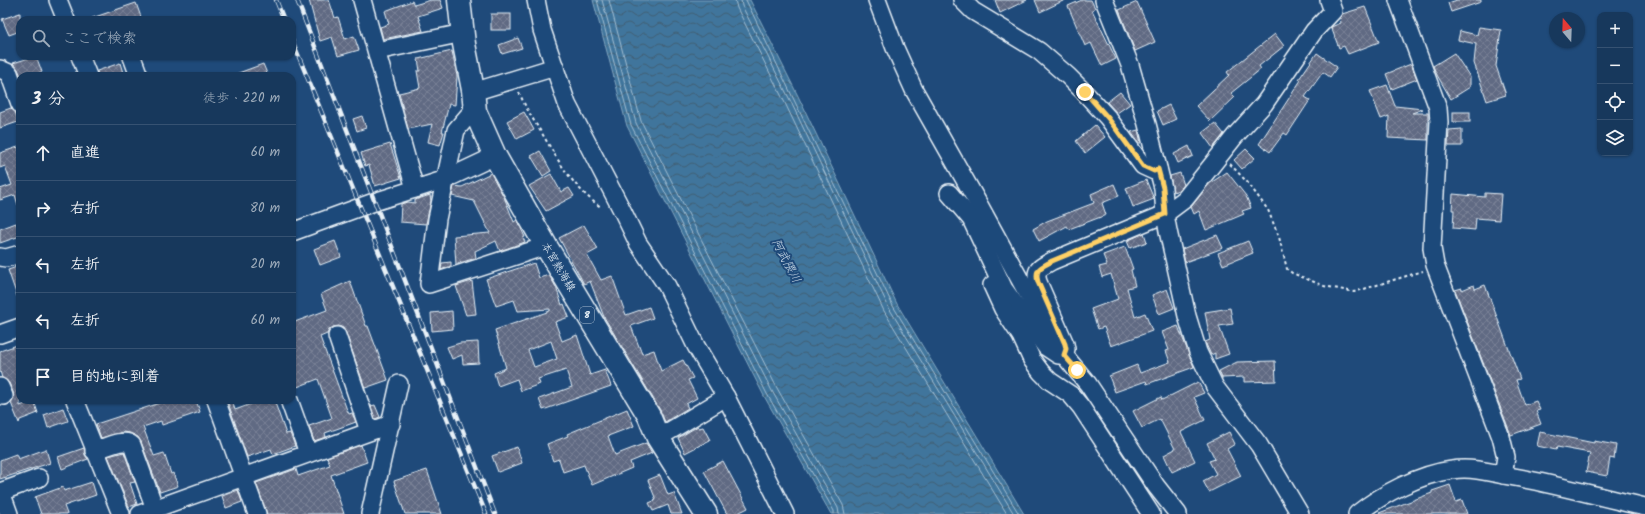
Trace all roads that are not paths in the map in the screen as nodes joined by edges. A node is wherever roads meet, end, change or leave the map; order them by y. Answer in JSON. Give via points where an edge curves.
{"nodes":[{"id":1,"x":58,"y":0,"type":"edge"},
{"id":2,"x":362,"y":0,"type":"edge"},
{"id":3,"x":459,"y":0,"type":"edge"},
{"id":4,"x":536,"y":0,"type":"edge"},
{"id":5,"x":877,"y":0,"type":"edge"},
{"id":6,"x":962,"y":0,"type":"edge"},
{"id":7,"x":1104,"y":0,"type":"edge"},
{"id":8,"x":1398,"y":0,"type":"edge"},
{"id":9,"x":1335,"y":4,"type":"edge"},
{"id":10,"x":64,"y":16,"type":"edge"},
{"id":11,"x":463,"y":33,"type":"junction"},
{"id":12,"x":377,"y":51,"type":"junction"},
{"id":13,"x":82,"y":60,"type":"edge"},
{"id":14,"x":133,"y":60,"type":"edge"},
{"id":15,"x":555,"y":67,"type":"junction"},
{"id":16,"x":0,"y":69,"type":"edge"},
{"id":17,"x":86,"y":72,"type":"edge"},
{"id":18,"x":138,"y":72,"type":"edge"},
{"id":19,"x":16,"y":93,"type":"edge"},
{"id":20,"x":474,"y":102,"type":"junction"},
{"id":21,"x":495,"y":156,"type":"junction"},
{"id":22,"x":1158,"y":169,"type":"junction"},
{"id":23,"x":446,"y":179,"type":"junction"},
{"id":24,"x":415,"y":189,"type":"junction"},
{"id":25,"x":949,"y":193,"type":"dead end"},
{"id":26,"x":1165,"y":214,"type":"junction"},
{"id":27,"x":296,"y":231,"type":"edge"},
{"id":28,"x":546,"y":246,"type":"junction"},
{"id":29,"x":16,"y":255,"type":"edge"},
{"id":30,"x":0,"y":257,"type":"edge"},
{"id":31,"x":994,"y":269,"type":"junction"},
{"id":32,"x":16,"y":328,"type":"edge"},
{"id":33,"x":0,"y":334,"type":"edge"},
{"id":34,"x":336,"y":336,"type":"dead end"},
{"id":35,"x":1064,"y":355,"type":"junction"},
{"id":36,"x":399,"y":384,"type":"dead end"},
{"id":37,"x":726,"y":397,"type":"junction"},
{"id":38,"x":76,"y":404,"type":"edge"},
{"id":39,"x":217,"y":404,"type":"edge"},
{"id":40,"x":290,"y":404,"type":"edge"},
{"id":41,"x":390,"y":424,"type":"junction"},
{"id":42,"x":369,"y":432,"type":"junction"},
{"id":43,"x":658,"y":438,"type":"junction"},
{"id":44,"x":94,"y":451,"type":"junction"},
{"id":45,"x":308,"y":453,"type":"junction"},
{"id":46,"x":1503,"y":475,"type":"junction"},
{"id":47,"x":39,"y":478,"type":"dead end"},
{"id":48,"x":243,"y":478,"type":"junction"},
{"id":49,"x":1,"y":492,"type":"edge"},
{"id":50,"x":1645,"y":507,"type":"edge"},
{"id":51,"x":147,"y":512,"type":"edge"},
{"id":52,"x":9,"y":514,"type":"edge"},
{"id":53,"x":121,"y":514,"type":"edge"},
{"id":54,"x":257,"y":514,"type":"edge"},
{"id":55,"x":370,"y":514,"type":"edge"},
{"id":56,"x":706,"y":514,"type":"edge"},
{"id":57,"x":785,"y":514,"type":"edge"},
{"id":58,"x":1151,"y":514,"type":"edge"},
{"id":59,"x":1178,"y":514,"type":"edge"},
{"id":60,"x":1300,"y":514,"type":"edge"},
{"id":61,"x":1357,"y":514,"type":"edge"}],
"edges":[{"from":1,"to":10,"type":"street"},
{"from":2,"to":12,"type":"street"},
{"from":3,"to":11,"type":"main road","name":"本宮熱海線","number":"8"},
{"from":4,"to":15,"type":"street","via":[[542,30]]},
{"from":5,"to":35,"type":"street","via":[[914,90]]},
{"from":6,"to":22,"type":"street","via":[[973,11],[1039,51],[1085,92],[1108,118],[1143,166],[1154,171]]},
{"from":7,"to":22,"type":"street","via":[[1130,65]]},
{"from":8,"to":46,"type":"street","via":[[1438,108],[1432,248],[1435,267],[1501,437],[1506,457]]},
{"from":9,"to":26,"type":"street","via":[[1264,104],[1185,199]]},
{"from":11,"to":12,"type":"street"},
{"from":11,"to":20,"type":"main road","name":"本宮熱海線","number":"8"},
{"from":12,"to":24,"type":"street"},
{"from":13,"to":17,"type":"street"},
{"from":14,"to":18,"type":"street"},
{"from":15,"to":20,"type":"street","via":[[514,79]]},
{"from":15,"to":37,"type":"street","via":[[567,104],[638,243],[666,286],[696,346]]},
{"from":16,"to":19,"type":"street","via":[[9,73]]},
{"from":20,"to":21,"type":"main road","name":"本宮熱海線","number":"8"},
{"from":20,"to":23,"type":"street","via":[[468,116],[456,130]]},
{"from":21,"to":23,"type":"street"},
{"from":21,"to":28,"type":"main road","name":"本宮熱海線","number":"8"},
{"from":22,"to":26,"type":"street","via":[[1163,188]]},
{"from":23,"to":24,"type":"street"},
{"from":23,"to":28,"type":"street","via":[[437,219],[429,284]]},
{"from":24,"to":27,"type":"street"},
{"from":25,"to":31,"type":"street","via":[[971,220]]},
{"from":26,"to":35,"type":"street","via":[[1052,261],[1039,269],[1036,275],[1038,282],[1065,344]]},
{"from":26,"to":60,"type":"street","via":[[1198,352],[1215,387],[1259,445]]},
{"from":28,"to":43,"type":"main road","name":"本宮熱海線","number":"8","via":[[648,416]]},
{"from":29,"to":30,"type":"street"},
{"from":31,"to":35,"type":"street","via":[[1004,289],[1046,348],[1058,355]]},
{"from":31,"to":58,"type":"street","via":[[992,284],[1032,360],[1081,407]]},
{"from":32,"to":33,"type":"street"},
{"from":34,"to":42,"type":"street"},
{"from":35,"to":59,"type":"street","via":[[1088,384],[1156,486]]},
{"from":36,"to":41,"type":"street"},
{"from":37,"to":43,"type":"street"},
{"from":37,"to":57,"type":"street"},
{"from":38,"to":44,"type":"street"},
{"from":39,"to":48,"type":"street"},
{"from":40,"to":45,"type":"street"},
{"from":41,"to":42,"type":"street"},
{"from":41,"to":55,"type":"street"},
{"from":42,"to":45,"type":"street"},
{"from":43,"to":56,"type":"main road","name":"本宮熱海線","number":"8"},
{"from":44,"to":51,"type":"street","via":[[124,442],[132,445]]},
{"from":44,"to":53,"type":"street"},
{"from":45,"to":48,"type":"street"},
{"from":46,"to":50,"type":"street"},
{"from":46,"to":61,"type":"street","via":[[1478,470],[1439,473],[1381,496]]},
{"from":47,"to":49,"type":"street"},
{"from":48,"to":51,"type":"street"},
{"from":48,"to":54,"type":"street"},
{"from":49,"to":52,"type":"street"}]}
